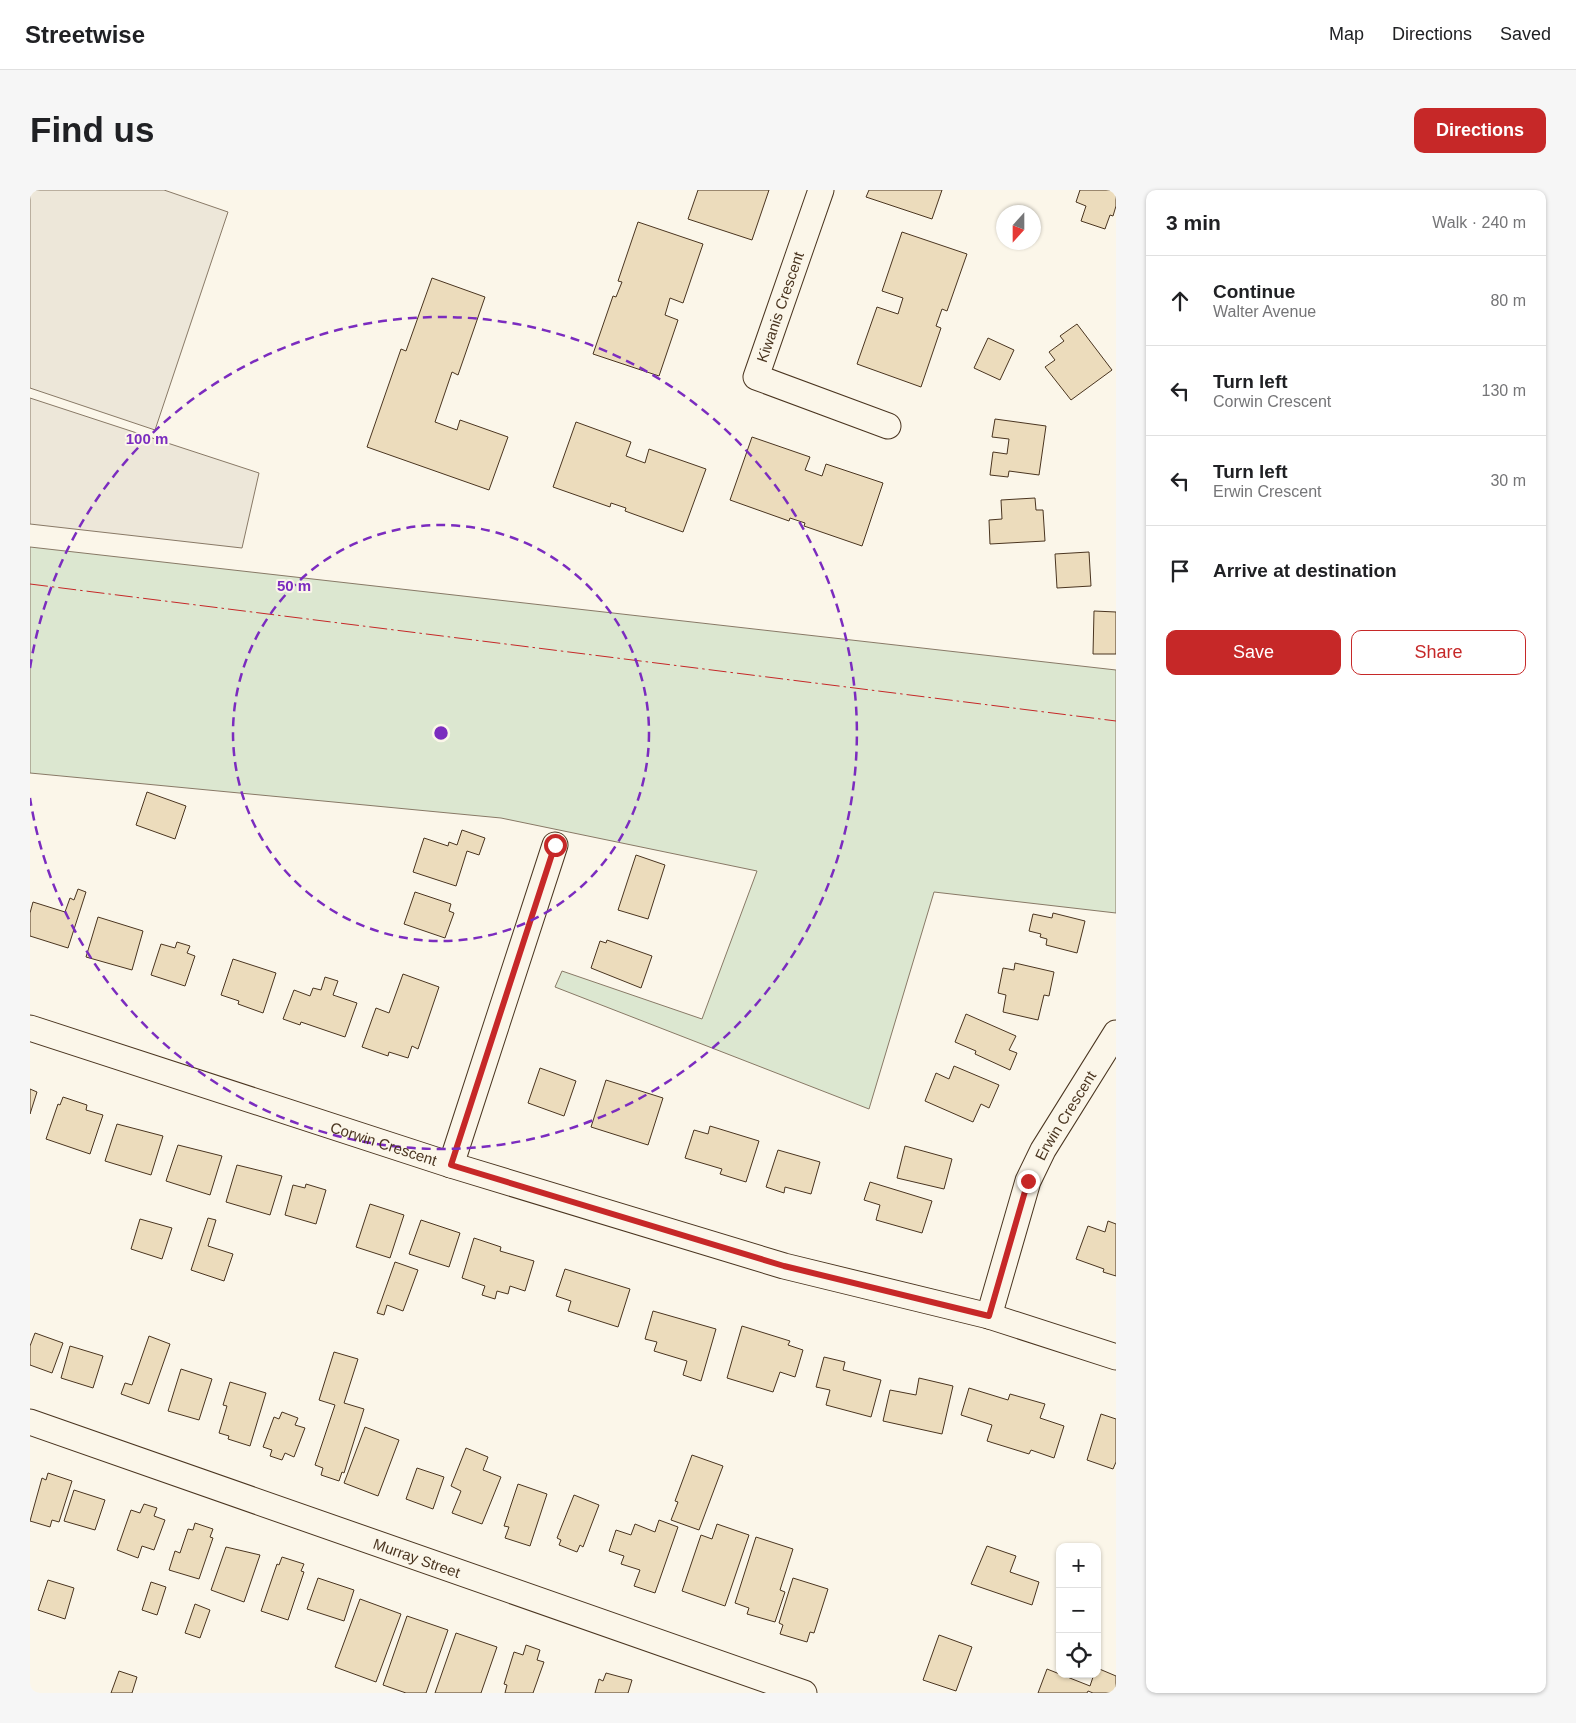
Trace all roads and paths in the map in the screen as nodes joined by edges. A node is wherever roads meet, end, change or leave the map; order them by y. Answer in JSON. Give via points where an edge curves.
{"nodes":[{"id":1,"x":821,"y":190,"type":"edge"},
{"id":2,"x":888,"y":426,"type":"dead end"},
{"id":3,"x":555,"y":845,"type":"dead end"},
{"id":4,"x":30,"y":1028,"type":"edge"},
{"id":5,"x":1116,"y":1033,"type":"edge"},
{"id":6,"x":451,"y":1165,"type":"junction"},
{"id":7,"x":989,"y":1316,"type":"junction"},
{"id":8,"x":1116,"y":1357,"type":"edge"},
{"id":9,"x":30,"y":1422,"type":"edge"},
{"id":10,"x":804,"y":1693,"type":"edge"}],
"edges":[{"from":1,"to":2,"type":"street","name":"Kiwanis Crescent","via":[[756,377]]},
{"from":3,"to":6,"type":"street"},
{"from":4,"to":6,"type":"street","name":"Corwin Crescent"},
{"from":5,"to":7,"type":"street","name":"Erwin Crescent","via":[[1043,1150],[1028,1181]]},
{"from":6,"to":7,"type":"street","name":"Corwin Crescent","via":[[784,1266]]},
{"from":7,"to":8,"type":"street","name":"Corwin Crescent"},
{"from":9,"to":10,"type":"street","name":"Murray Street"}]}
